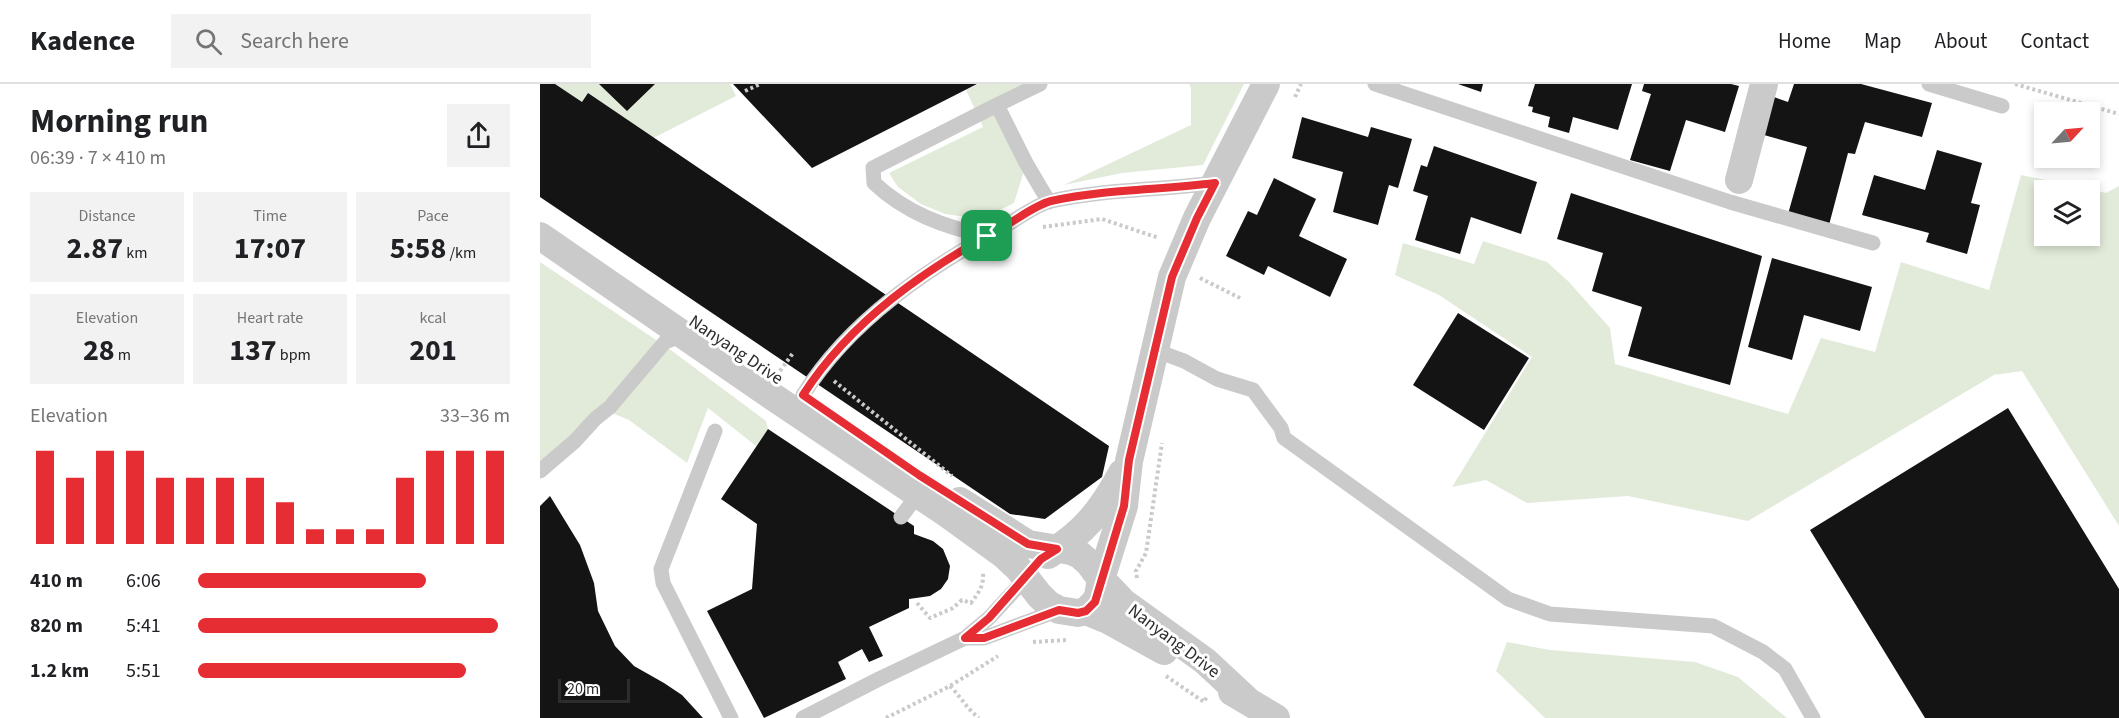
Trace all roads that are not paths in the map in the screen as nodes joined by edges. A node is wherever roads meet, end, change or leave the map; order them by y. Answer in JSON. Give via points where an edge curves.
{"nodes":[{"id":1,"x":1040,"y":84,"type":"edge"},
{"id":2,"x":1266,"y":84,"type":"edge"},
{"id":3,"x":1764,"y":84,"type":"edge"},
{"id":4,"x":1929,"y":84,"type":"edge"},
{"id":5,"x":1381,"y":86,"type":"edge"},
{"id":6,"x":998,"y":105,"type":"junction"},
{"id":7,"x":2002,"y":106,"type":"dead end"},
{"id":8,"x":1739,"y":180,"type":"dead end"},
{"id":9,"x":1215,"y":183,"type":"junction"},
{"id":10,"x":1049,"y":202,"type":"junction"},
{"id":11,"x":540,"y":217,"type":"edge"},
{"id":12,"x":987,"y":236,"type":"junction"},
{"id":13,"x":548,"y":241,"type":"edge"},
{"id":14,"x":1872,"y":243,"type":"dead end"},
{"id":15,"x":675,"y":329,"type":"junction"},
{"id":16,"x":1154,"y":350,"type":"junction"},
{"id":17,"x":803,"y":395,"type":"junction"},
{"id":18,"x":716,"y":431,"type":"dead end"},
{"id":19,"x":1129,"y":460,"type":"junction"},
{"id":20,"x":540,"y":471,"type":"edge"},
{"id":21,"x":915,"y":492,"type":"junction"},
{"id":22,"x":901,"y":517,"type":"dead end"},
{"id":23,"x":1057,"y":549,"type":"junction"},
{"id":24,"x":1026,"y":578,"type":"junction"},
{"id":25,"x":1101,"y":579,"type":"junction"},
{"id":26,"x":1073,"y":610,"type":"junction"},
{"id":27,"x":965,"y":638,"type":"junction"},
{"id":28,"x":1248,"y":701,"type":"junction"},
{"id":29,"x":731,"y":718,"type":"edge"},
{"id":30,"x":803,"y":718,"type":"edge"},
{"id":31,"x":1276,"y":718,"type":"edge"},
{"id":32,"x":1813,"y":718,"type":"edge"}],
"edges":[{"from":1,"to":6,"type":"lane"},
{"from":2,"to":9,"type":"street"},
{"from":3,"to":8,"type":"street"},
{"from":4,"to":7,"type":"lane"},
{"from":5,"to":14,"type":"lane","via":[[1730,202]]},
{"from":6,"to":10,"type":"lane"},
{"from":6,"to":12,"type":"lane","via":[[873,168],[874,183],[913,212],[952,229]]},
{"from":9,"to":10,"type":"lane","via":[[1127,190]]},
{"from":9,"to":16,"type":"street","via":[[1172,277]]},
{"from":10,"to":12,"type":"lane"},
{"from":11,"to":17,"type":"street","name":"Nanyang Drive"},
{"from":12,"to":17,"type":"lane","via":[[919,277],[872,314],[819,369]]},
{"from":13,"to":15,"type":"street","name":"Nanyang Drive"},
{"from":15,"to":20,"type":"lane","via":[[610,407]]},
{"from":15,"to":21,"type":"street","name":"Nanyang Drive"},
{"from":16,"to":19,"type":"street"},
{"from":16,"to":32,"type":"lane","via":[[1253,390],[1284,438],[1508,599],[1550,614],[1713,626],[1763,652],[1785,669]]},
{"from":17,"to":23,"type":"street","name":"Nanyang Drive","via":[[1028,544]]},
{"from":18,"to":29,"type":"lane","via":[[661,569],[663,583]]},
{"from":19,"to":23,"type":"street","via":[[1107,501],[1091,521]]},
{"from":19,"to":25,"type":"street","via":[[1124,506]]},
{"from":21,"to":22,"type":"lane"},
{"from":21,"to":24,"type":"street","name":"Nanyang Drive","via":[[1004,555]]},
{"from":23,"to":24,"type":"street","via":[[1041,559]]},
{"from":23,"to":25,"type":"street","via":[[1080,555]]},
{"from":24,"to":26,"type":"street","via":[[1043,599]]},
{"from":24,"to":27,"type":"lane"},
{"from":25,"to":26,"type":"street","via":[[1098,596]]},
{"from":25,"to":28,"type":"street","name":"Nanyang Drive","via":[[1123,602],[1205,661]]},
{"from":26,"to":27,"type":"lane","via":[[984,638]]},
{"from":26,"to":28,"type":"street","name":"Nanyang Drive","via":[[1107,620]]},
{"from":27,"to":30,"type":"lane"},
{"from":28,"to":31,"type":"street","name":"Nanyang Drive"}]}
